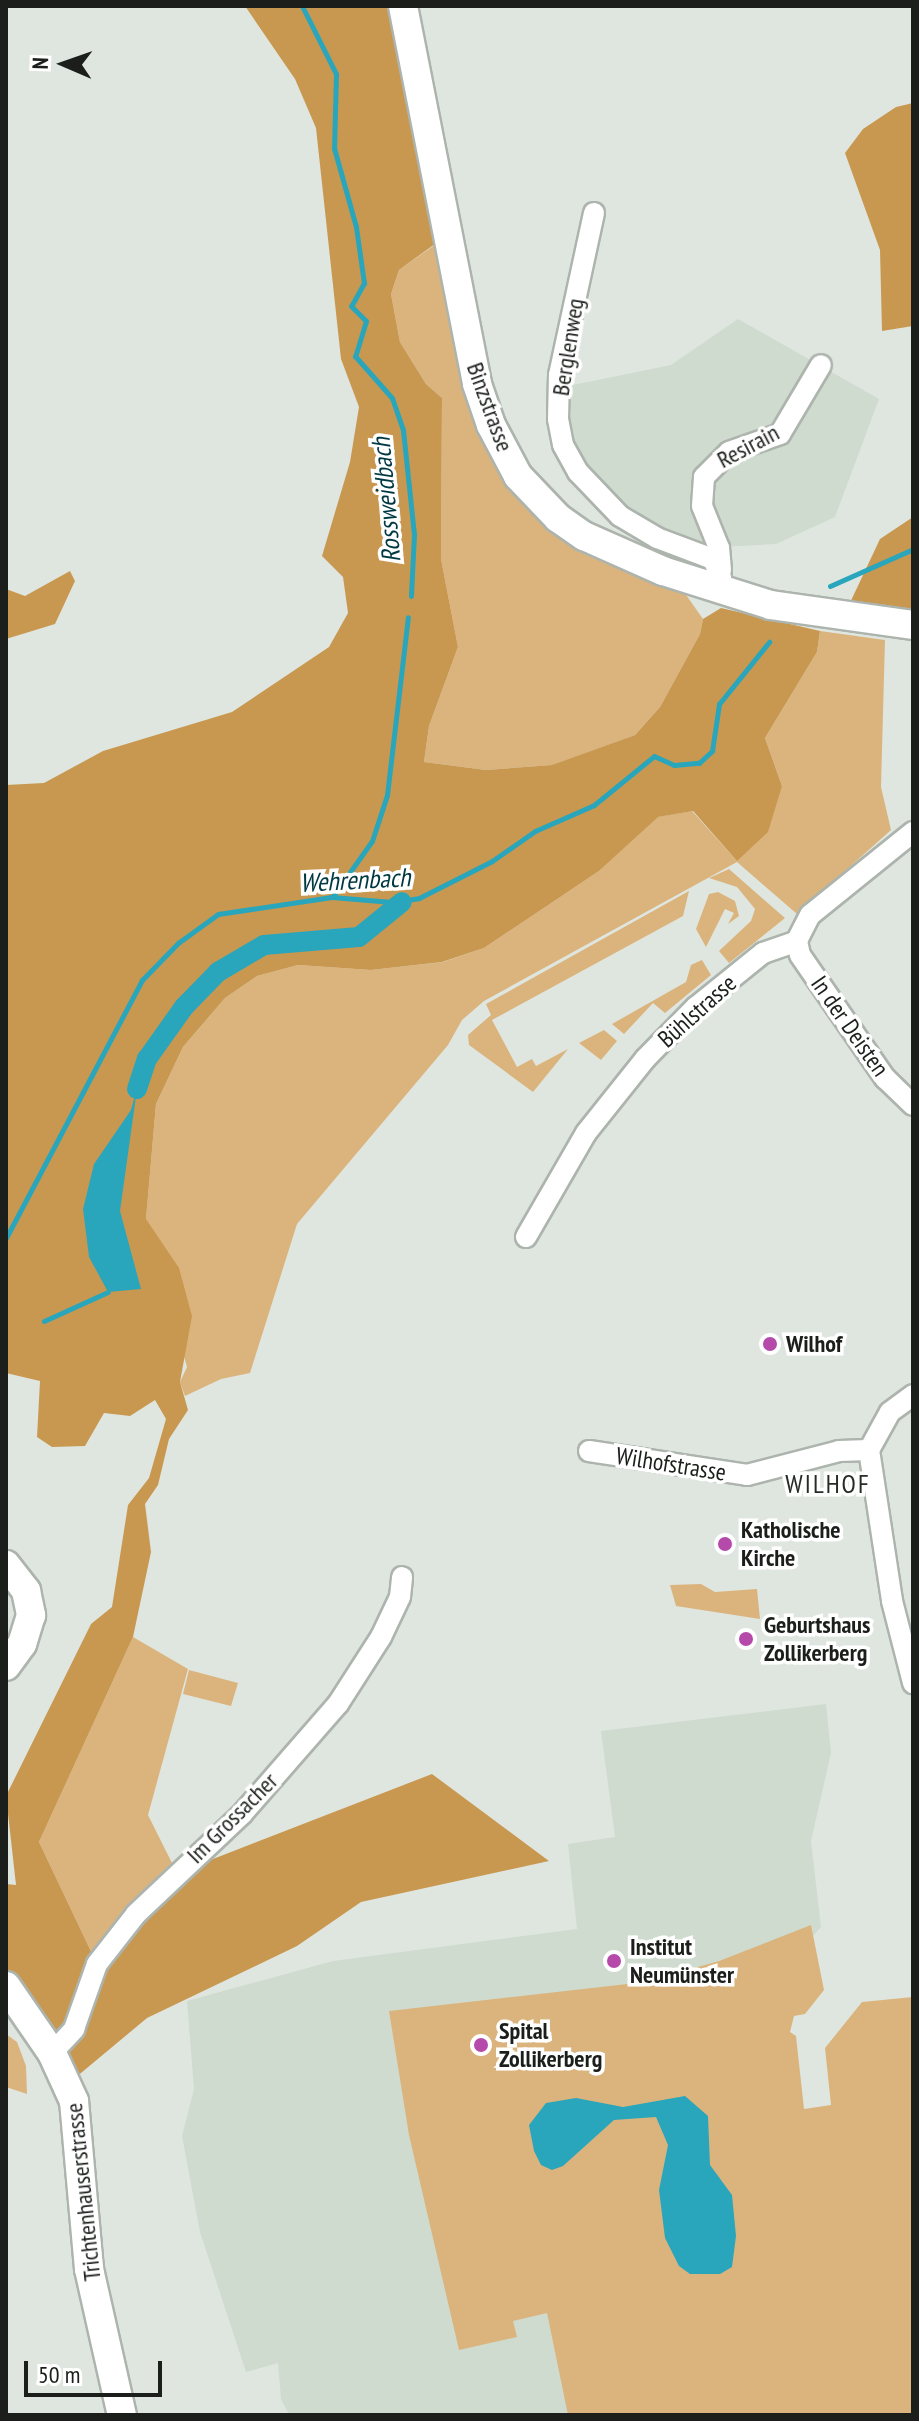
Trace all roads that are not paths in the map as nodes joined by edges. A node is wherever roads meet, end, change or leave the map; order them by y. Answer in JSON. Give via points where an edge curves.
{"nodes":[{"id":1,"x":403,"y":6,"type":"edge"},
{"id":2,"x":594,"y":213,"type":"dead end"},
{"id":3,"x":821,"y":365,"type":"dead end"},
{"id":4,"x":719,"y":584,"type":"junction"},
{"id":5,"x":913,"y":625,"type":"edge"},
{"id":6,"x":913,"y":832,"type":"edge"},
{"id":7,"x":797,"y":941,"type":"junction"},
{"id":8,"x":913,"y":1105,"type":"edge"},
{"id":9,"x":526,"y":1237,"type":"dead end"},
{"id":10,"x":913,"y":1395,"type":"edge"},
{"id":11,"x":869,"y":1450,"type":"junction"},
{"id":12,"x":589,"y":1451,"type":"dead end"},
{"id":13,"x":6,"y":1565,"type":"edge"},
{"id":14,"x":402,"y":1577,"type":"dead end"},
{"id":15,"x":6,"y":1666,"type":"edge"},
{"id":16,"x":913,"y":1683,"type":"edge"},
{"id":17,"x":6,"y":1986,"type":"edge"},
{"id":18,"x":52,"y":2053,"type":"junction"},
{"id":19,"x":122,"y":2415,"type":"edge"}],
"edges":[{"from":1,"to":4,"type":"main road","name":"Binzstrasse","via":[[472,362],[503,451],[537,499],[584,536]]},
{"from":2,"to":4,"type":"street","name":"Berglenweg","via":[[559,375],[563,445],[578,472],[620,516],[657,538],[713,559]]},
{"from":3,"to":4,"type":"street","name":"Resirain","via":[[780,434],[729,452],[704,477],[702,506],[719,548]]},
{"from":4,"to":5,"type":"main road","name":"Binzstrasse","via":[[833,616]]},
{"from":6,"to":7,"type":"street","via":[[810,915]]},
{"from":7,"to":8,"type":"street","name":"In der Deisten","via":[[800,955],[885,1078]]},
{"from":7,"to":9,"type":"street","name":"Bühlstrasse","via":[[763,953],[696,1007],[654,1050],[586,1133]]},
{"from":10,"to":11,"type":"street","via":[[890,1412]]},
{"from":11,"to":12,"type":"street","name":"Wilhofstrasse","via":[[839,1451],[747,1475]]},
{"from":11,"to":16,"type":"street","via":[[892,1601]]},
{"from":13,"to":15,"type":"main road","via":[[26,1591],[31,1615],[22,1644]]},
{"from":14,"to":18,"type":"street","name":"Im Grossacher","via":[[400,1597],[381,1637],[338,1704],[242,1814],[136,1914],[97,1964],[74,2029]]},
{"from":17,"to":18,"type":"main road","name":"Trichtenhauserstrasse"},
{"from":18,"to":19,"type":"main road","name":"Trichtenhauserstrasse","via":[[74,2101],[89,2269]]}]}
